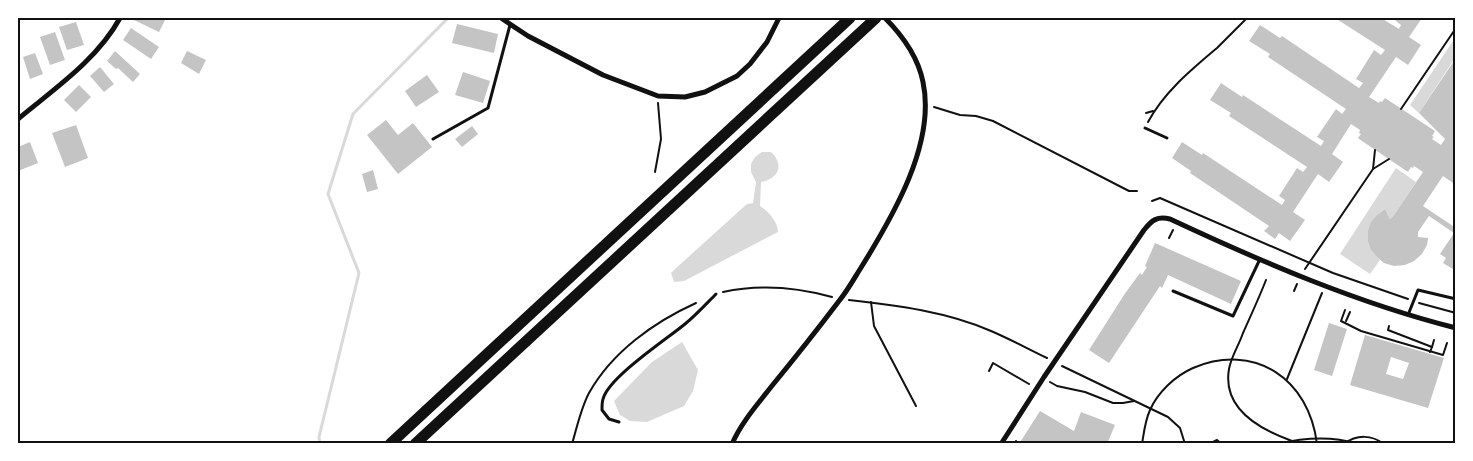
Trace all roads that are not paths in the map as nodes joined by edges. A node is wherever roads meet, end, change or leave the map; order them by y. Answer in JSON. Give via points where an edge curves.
{"nodes":[{"id":1,"x":120,"y":18,"type":"edge"},
{"id":2,"x":501,"y":18,"type":"edge"},
{"id":3,"x":779,"y":18,"type":"edge"},
{"id":4,"x":850,"y":18,"type":"edge"},
{"id":5,"x":876,"y":18,"type":"edge"},
{"id":6,"x":886,"y":18,"type":"edge"},
{"id":7,"x":510,"y":25,"type":"junction"},
{"id":8,"x":18,"y":119,"type":"edge"},
{"id":9,"x":1145,"y":128,"type":"road end"},
{"id":10,"x":1166,"y":138,"type":"dead end"},
{"id":11,"x":433,"y":139,"type":"dead end"},
{"id":12,"x":1260,"y":259,"type":"junction"},
{"id":13,"x":1173,"y":291,"type":"dead end"},
{"id":14,"x":716,"y":294,"type":"dead end"},
{"id":15,"x":1456,"y":299,"type":"edge"},
{"id":16,"x":1408,"y":314,"type":"junction"},
{"id":17,"x":1456,"y":328,"type":"edge"},
{"id":18,"x":619,"y":422,"type":"dead end"},
{"id":19,"x":390,"y":444,"type":"edge"},
{"id":20,"x":415,"y":444,"type":"edge"},
{"id":21,"x":732,"y":444,"type":"edge"},
{"id":22,"x":1001,"y":444,"type":"edge"}],
"edges":[{"from":1,"to":8,"type":"street","via":[[91,58]]},
{"from":2,"to":7,"type":"street"},
{"from":3,"to":7,"type":"street","via":[[767,42],[737,76],[705,92],[684,97],[658,96],[603,76]]},
{"from":4,"to":19,"type":"highway"},
{"from":5,"to":20,"type":"highway"},
{"from":6,"to":21,"type":"street","via":[[912,50],[923,82],[924,129],[920,149],[900,199],[841,299],[756,406]]},
{"from":7,"to":11,"type":"lane","via":[[488,108]]},
{"from":9,"to":10,"type":"lane"},
{"from":12,"to":13,"type":"lane","via":[[1233,316]]},
{"from":12,"to":16,"type":"street","via":[[1320,284]]},
{"from":12,"to":22,"type":"street","via":[[1170,219],[1153,219]]},
{"from":14,"to":18,"type":"lane","via":[[606,392],[602,410],[609,419]]},
{"from":15,"to":16,"type":"lane","via":[[1418,290]]},
{"from":16,"to":17,"type":"street"}]}
